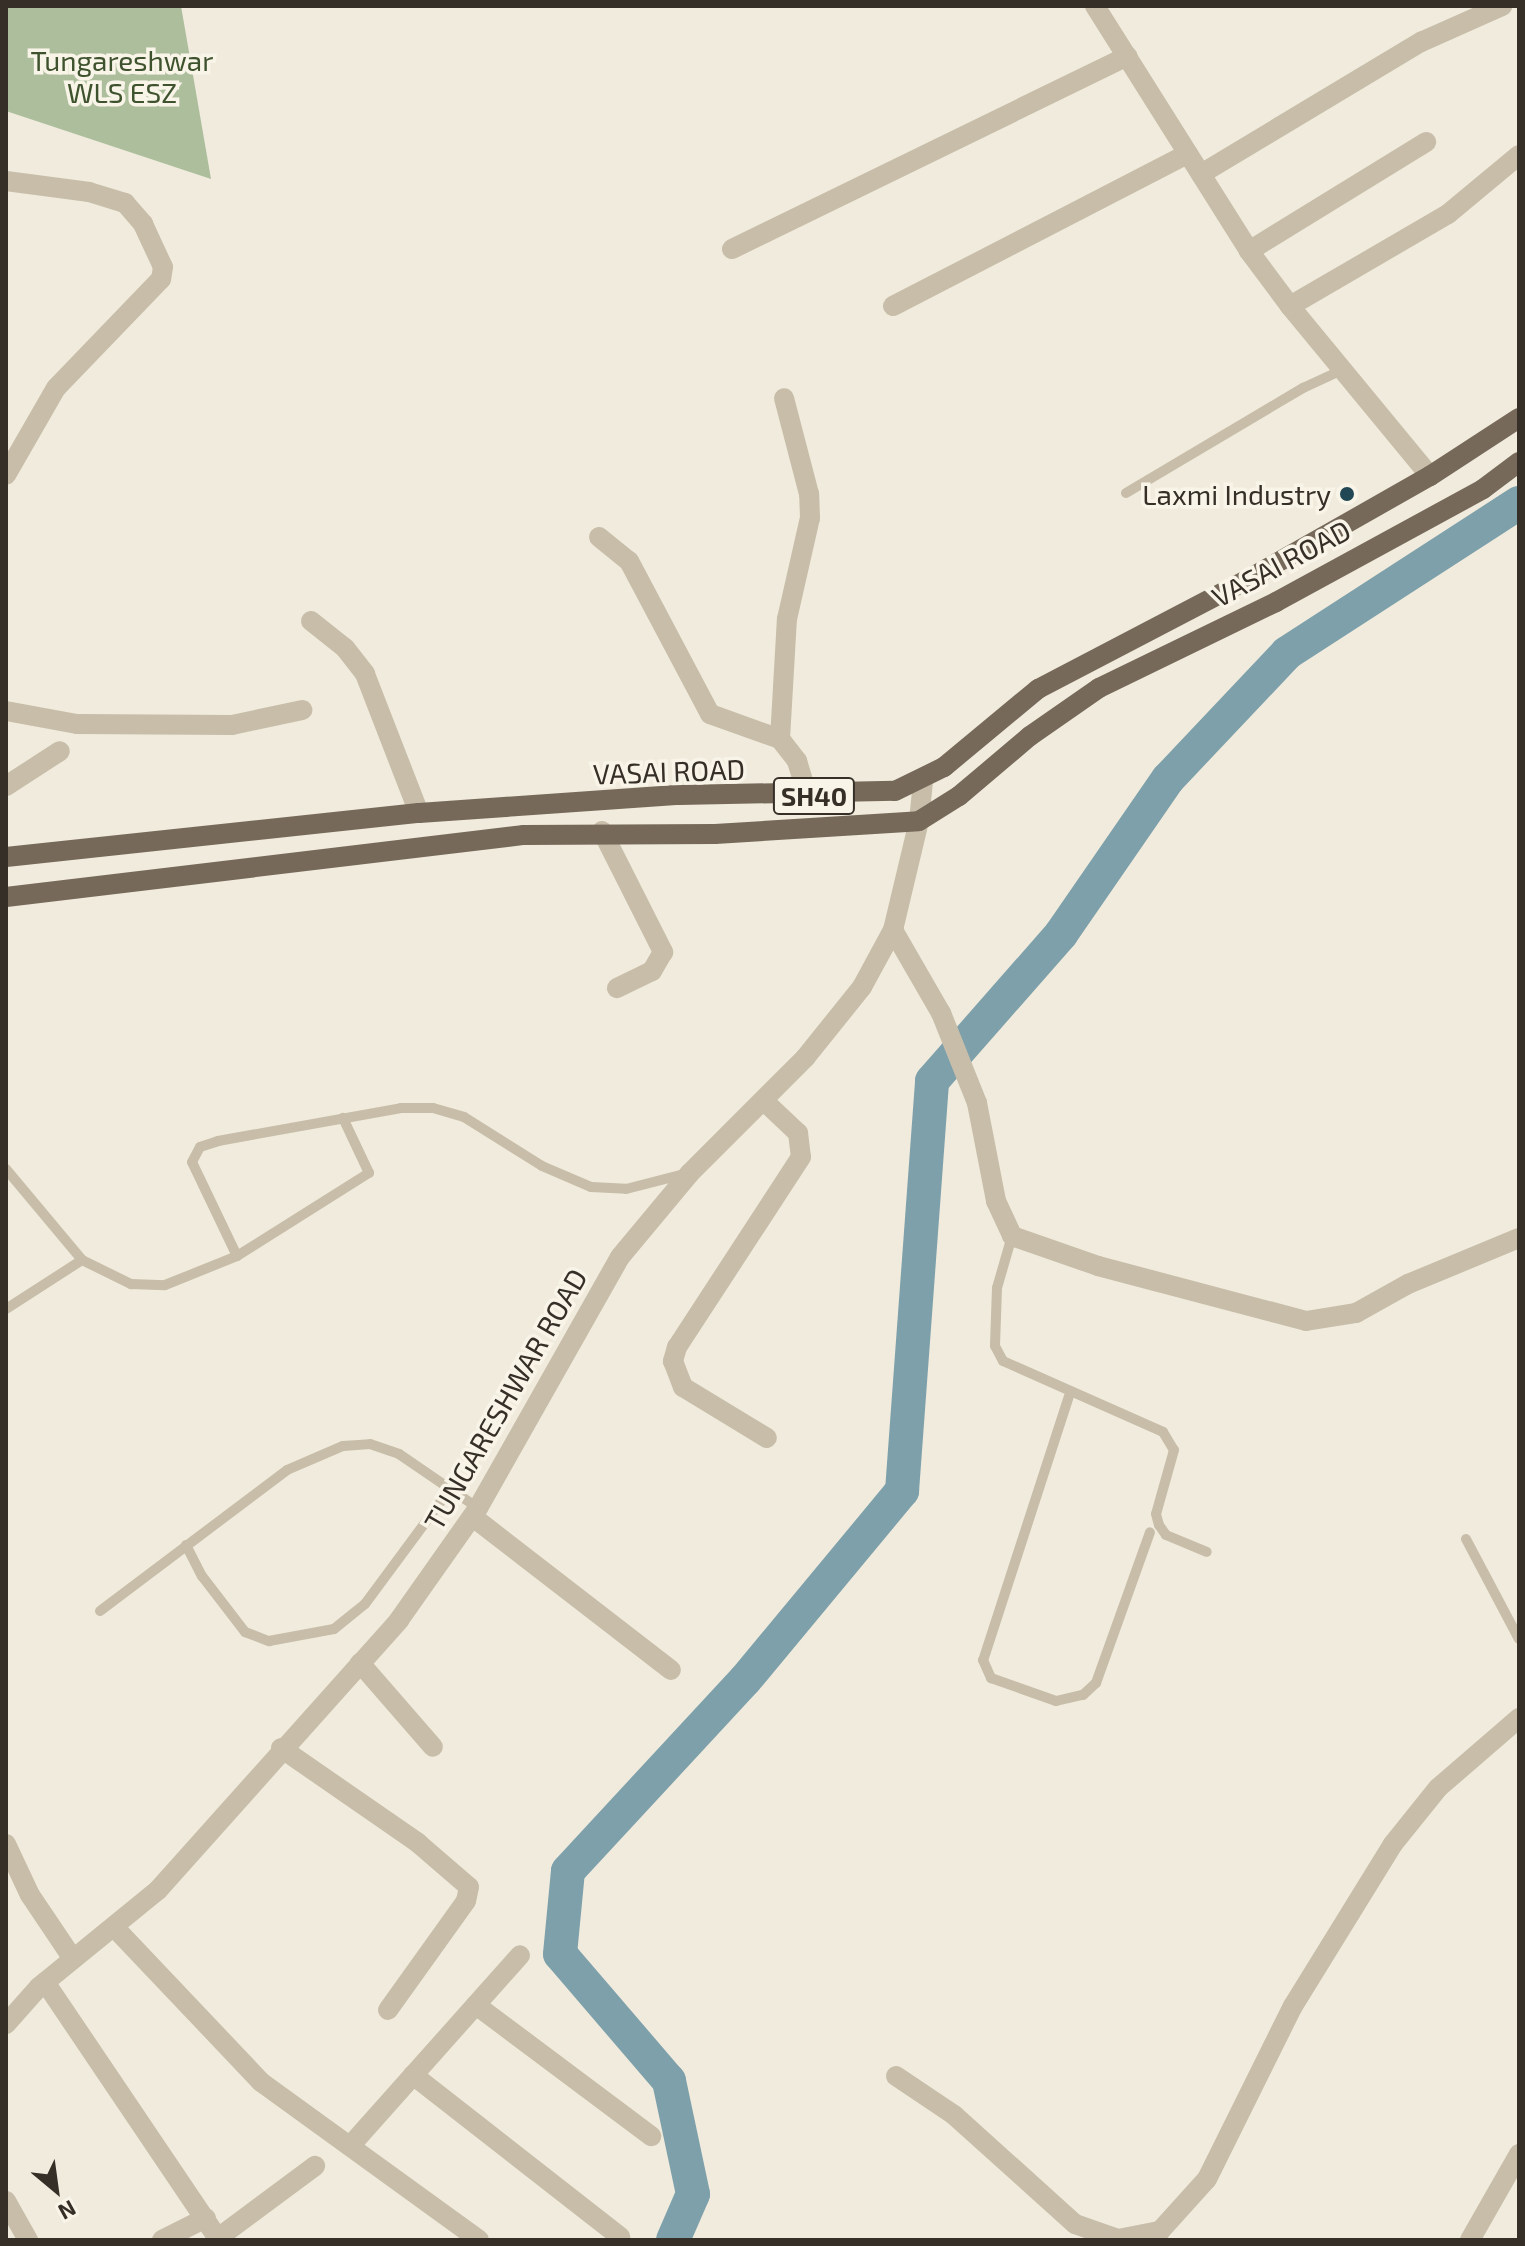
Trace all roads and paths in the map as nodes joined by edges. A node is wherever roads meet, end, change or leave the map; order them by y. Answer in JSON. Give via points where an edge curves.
{"nodes":[{"id":1,"x":1095,"y":6,"type":"edge"},
{"id":2,"x":1502,"y":6,"type":"edge"},
{"id":3,"x":1127,"y":56,"type":"junction"},
{"id":4,"x":1426,"y":142,"type":"dead end"},
{"id":5,"x":1188,"y":154,"type":"junction"},
{"id":6,"x":1519,"y":155,"type":"edge"},
{"id":7,"x":1201,"y":174,"type":"junction"},
{"id":8,"x":6,"y":181,"type":"edge"},
{"id":9,"x":732,"y":249,"type":"dead end"},
{"id":10,"x":1249,"y":251,"type":"junction"},
{"id":11,"x":893,"y":306,"type":"dead end"},
{"id":12,"x":1290,"y":306,"type":"junction"},
{"id":13,"x":1342,"y":370,"type":"junction"},
{"id":14,"x":784,"y":398,"type":"dead end"},
{"id":15,"x":1519,"y":418,"type":"edge"},
{"id":16,"x":1519,"y":462,"type":"edge"},
{"id":17,"x":6,"y":475,"type":"edge"},
{"id":18,"x":1430,"y":476,"type":"junction"},
{"id":19,"x":1126,"y":493,"type":"dead end"},
{"id":20,"x":599,"y":537,"type":"dead end"},
{"id":21,"x":311,"y":621,"type":"dead end"},
{"id":22,"x":302,"y":710,"type":"dead end"},
{"id":23,"x":6,"y":711,"type":"edge"},
{"id":24,"x":780,"y":739,"type":"junction"},
{"id":25,"x":60,"y":751,"type":"dead end"},
{"id":26,"x":923,"y":781,"type":"junction"},
{"id":27,"x":6,"y":786,"type":"edge"},
{"id":28,"x":808,"y":797,"type":"junction"},
{"id":29,"x":419,"y":813,"type":"junction"},
{"id":30,"x":919,"y":821,"type":"junction"},
{"id":31,"x":602,"y":831,"type":"junction"},
{"id":32,"x":6,"y":857,"type":"edge"},
{"id":33,"x":6,"y":897,"type":"edge"},
{"id":34,"x":893,"y":930,"type":"junction"},
{"id":35,"x":617,"y":988,"type":"dead end"},
{"id":36,"x":764,"y":1101,"type":"junction"},
{"id":37,"x":343,"y":1118,"type":"junction"},
{"id":38,"x":6,"y":1169,"type":"edge"},
{"id":39,"x":690,"y":1173,"type":"junction"},
{"id":40,"x":1012,"y":1236,"type":"junction"},
{"id":41,"x":1519,"y":1238,"type":"edge"},
{"id":42,"x":237,"y":1256,"type":"junction"},
{"id":43,"x":82,"y":1260,"type":"junction"},
{"id":44,"x":6,"y":1309,"type":"edge"},
{"id":45,"x":1070,"y":1393,"type":"junction"},
{"id":46,"x":767,"y":1438,"type":"dead end"},
{"id":47,"x":450,"y":1489,"type":"junction"},
{"id":48,"x":475,"y":1513,"type":"junction"},
{"id":49,"x":1150,"y":1532,"type":"dead end"},
{"id":50,"x":1466,"y":1539,"type":"dead end"},
{"id":51,"x":186,"y":1545,"type":"junction"},
{"id":52,"x":1207,"y":1552,"type":"dead end"},
{"id":53,"x":100,"y":1611,"type":"dead end"},
{"id":54,"x":1519,"y":1639,"type":"edge"},
{"id":55,"x":360,"y":1663,"type":"junction"},
{"id":56,"x":671,"y":1670,"type":"dead end"},
{"id":57,"x":1519,"y":1718,"type":"edge"},
{"id":58,"x":433,"y":1747,"type":"dead end"},
{"id":59,"x":281,"y":1748,"type":"junction"},
{"id":60,"x":8,"y":1853,"type":"edge"},
{"id":61,"x":115,"y":1928,"type":"junction"},
{"id":62,"x":520,"y":1955,"type":"dead end"},
{"id":63,"x":73,"y":1959,"type":"junction"},
{"id":64,"x":45,"y":1982,"type":"junction"},
{"id":65,"x":476,"y":2005,"type":"junction"},
{"id":66,"x":388,"y":2010,"type":"dead end"},
{"id":67,"x":6,"y":2024,"type":"edge"},
{"id":68,"x":413,"y":2075,"type":"junction"},
{"id":69,"x":896,"y":2076,"type":"dead end"},
{"id":70,"x":651,"y":2136,"type":"dead end"},
{"id":71,"x":351,"y":2145,"type":"junction"},
{"id":72,"x":1519,"y":2154,"type":"edge"},
{"id":73,"x":315,"y":2166,"type":"dead end"},
{"id":74,"x":6,"y":2201,"type":"edge"},
{"id":75,"x":206,"y":2218,"type":"junction"},
{"id":76,"x":620,"y":2237,"type":"dead end"},
{"id":77,"x":218,"y":2239,"type":"edge"},
{"id":78,"x":28,"y":2240,"type":"edge"},
{"id":79,"x":162,"y":2240,"type":"edge"},
{"id":80,"x":479,"y":2240,"type":"edge"},
{"id":81,"x":1470,"y":2240,"type":"edge"}],
"edges":[{"from":1,"to":3,"type":"street"},
{"from":2,"to":7,"type":"street","via":[[1421,42]]},
{"from":3,"to":5,"type":"street"},
{"from":3,"to":9,"type":"street"},
{"from":4,"to":10,"type":"street"},
{"from":5,"to":7,"type":"street"},
{"from":5,"to":11,"type":"street"},
{"from":6,"to":12,"type":"street","via":[[1448,214]]},
{"from":7,"to":10,"type":"street"},
{"from":8,"to":17,"type":"street","via":[[89,192],[125,203],[143,224],[163,267],[161,279],[56,388]]},
{"from":10,"to":12,"type":"street"},
{"from":12,"to":13,"type":"street"},
{"from":13,"to":18,"type":"street"},
{"from":13,"to":19,"type":"lane"},
{"from":14,"to":24,"type":"street","via":[[809,494],[810,518],[787,619]]},
{"from":15,"to":18,"type":"main road","name":"VASAI ROAD","number":"SH40"},
{"from":16,"to":30,"type":"main road","name":"VASAI ROAD","number":"SH40","via":[[1483,489],[1276,602],[1099,688]]},
{"from":18,"to":26,"type":"main road","name":"VASAI ROAD","number":"SH40","via":[[1038,689]]},
{"from":20,"to":24,"type":"street","via":[[629,561],[710,714]]},
{"from":21,"to":29,"type":"street","via":[[345,648],[365,674]]},
{"from":22,"to":23,"type":"street","via":[[232,725],[77,724]]},
{"from":24,"to":28,"type":"street","via":[[797,761]]},
{"from":25,"to":27,"type":"street"},
{"from":26,"to":28,"type":"main road","name":"VASAI ROAD","number":"SH40","via":[[895,791]]},
{"from":26,"to":30,"type":"street","name":"TUNGARESHWAR ROAD"},
{"from":28,"to":29,"type":"main road","name":"VASAI ROAD","number":"SH40","via":[[679,795]]},
{"from":29,"to":32,"type":"main road","name":"VASAI ROAD","number":"SH40"},
{"from":30,"to":31,"type":"main road","name":"VASAI ROAD","number":"SH40","via":[[715,834]]},
{"from":30,"to":34,"type":"street","name":"TUNGARESHWAR ROAD"},
{"from":31,"to":33,"type":"main road","name":"VASAI ROAD","number":"SH40","via":[[426,845]]},
{"from":31,"to":35,"type":"street","via":[[663,952],[652,971]]},
{"from":34,"to":36,"type":"street","name":"TUNGARESHWAR ROAD","via":[[862,987]]},
{"from":34,"to":40,"type":"street","via":[[941,1013],[977,1103],[996,1201]]},
{"from":36,"to":39,"type":"street","name":"TUNGARESHWAR ROAD"},
{"from":36,"to":46,"type":"street","via":[[798,1133],[801,1157],[677,1347],[673,1361],[683,1387]]},
{"from":37,"to":39,"type":"lane","via":[[433,1108],[464,1117],[542,1166],[591,1187],[626,1189]]},
{"from":37,"to":42,"type":"lane","via":[[369,1173]]},
{"from":37,"to":42,"type":"lane","via":[[218,1141],[193,1154],[213,1212]]},
{"from":38,"to":43,"type":"lane"},
{"from":39,"to":48,"type":"street","name":"TUNGARESHWAR ROAD","via":[[620,1257]]},
{"from":40,"to":41,"type":"street","via":[[1098,1266],[1306,1321],[1356,1313],[1408,1284]]},
{"from":40,"to":45,"type":"lane","via":[[997,1288],[995,1346],[1010,1368]]},
{"from":42,"to":43,"type":"lane","via":[[165,1285],[131,1284]]},
{"from":43,"to":44,"type":"lane"},
{"from":45,"to":49,"type":"lane","via":[[983,1660],[991,1678],[1056,1701],[1090,1689]]},
{"from":45,"to":52,"type":"lane","via":[[1163,1432],[1174,1450],[1156,1514],[1159,1525],[1166,1535]]},
{"from":47,"to":48,"type":"lane"},
{"from":47,"to":51,"type":"lane","via":[[399,1454],[370,1444],[343,1446],[287,1470]]},
{"from":47,"to":51,"type":"lane","via":[[365,1604],[334,1629],[269,1641],[245,1632],[202,1576]]},
{"from":48,"to":55,"type":"street","name":"TUNGARESHWAR ROAD","via":[[399,1620]]},
{"from":48,"to":56,"type":"street"},
{"from":50,"to":54,"type":"lane"},
{"from":51,"to":53,"type":"lane"},
{"from":55,"to":58,"type":"street"},
{"from":55,"to":59,"type":"street","name":"TUNGARESHWAR ROAD"},
{"from":57,"to":69,"type":"street","via":[[1438,1788],[1393,1844],[1293,2006],[1207,2179],[1160,2231],[1118,2239],[1075,2224],[954,2115]]},
{"from":59,"to":61,"type":"street","name":"TUNGARESHWAR ROAD","via":[[158,1890]]},
{"from":59,"to":66,"type":"street","via":[[418,1843],[469,1887],[466,1901]]},
{"from":60,"to":63,"type":"street"},
{"from":61,"to":63,"type":"street","name":"TUNGARESHWAR ROAD"},
{"from":61,"to":71,"type":"street","via":[[261,2082]]},
{"from":62,"to":65,"type":"street"},
{"from":63,"to":64,"type":"street","name":"TUNGARESHWAR ROAD"},
{"from":64,"to":67,"type":"street","name":"TUNGARESHWAR ROAD"},
{"from":64,"to":75,"type":"street"},
{"from":65,"to":68,"type":"street"},
{"from":65,"to":70,"type":"street"},
{"from":68,"to":71,"type":"street"},
{"from":68,"to":76,"type":"street"},
{"from":71,"to":80,"type":"street"},
{"from":72,"to":81,"type":"street"},
{"from":73,"to":77,"type":"street"},
{"from":74,"to":78,"type":"street"},
{"from":75,"to":77,"type":"street"},
{"from":75,"to":79,"type":"street"}]}
